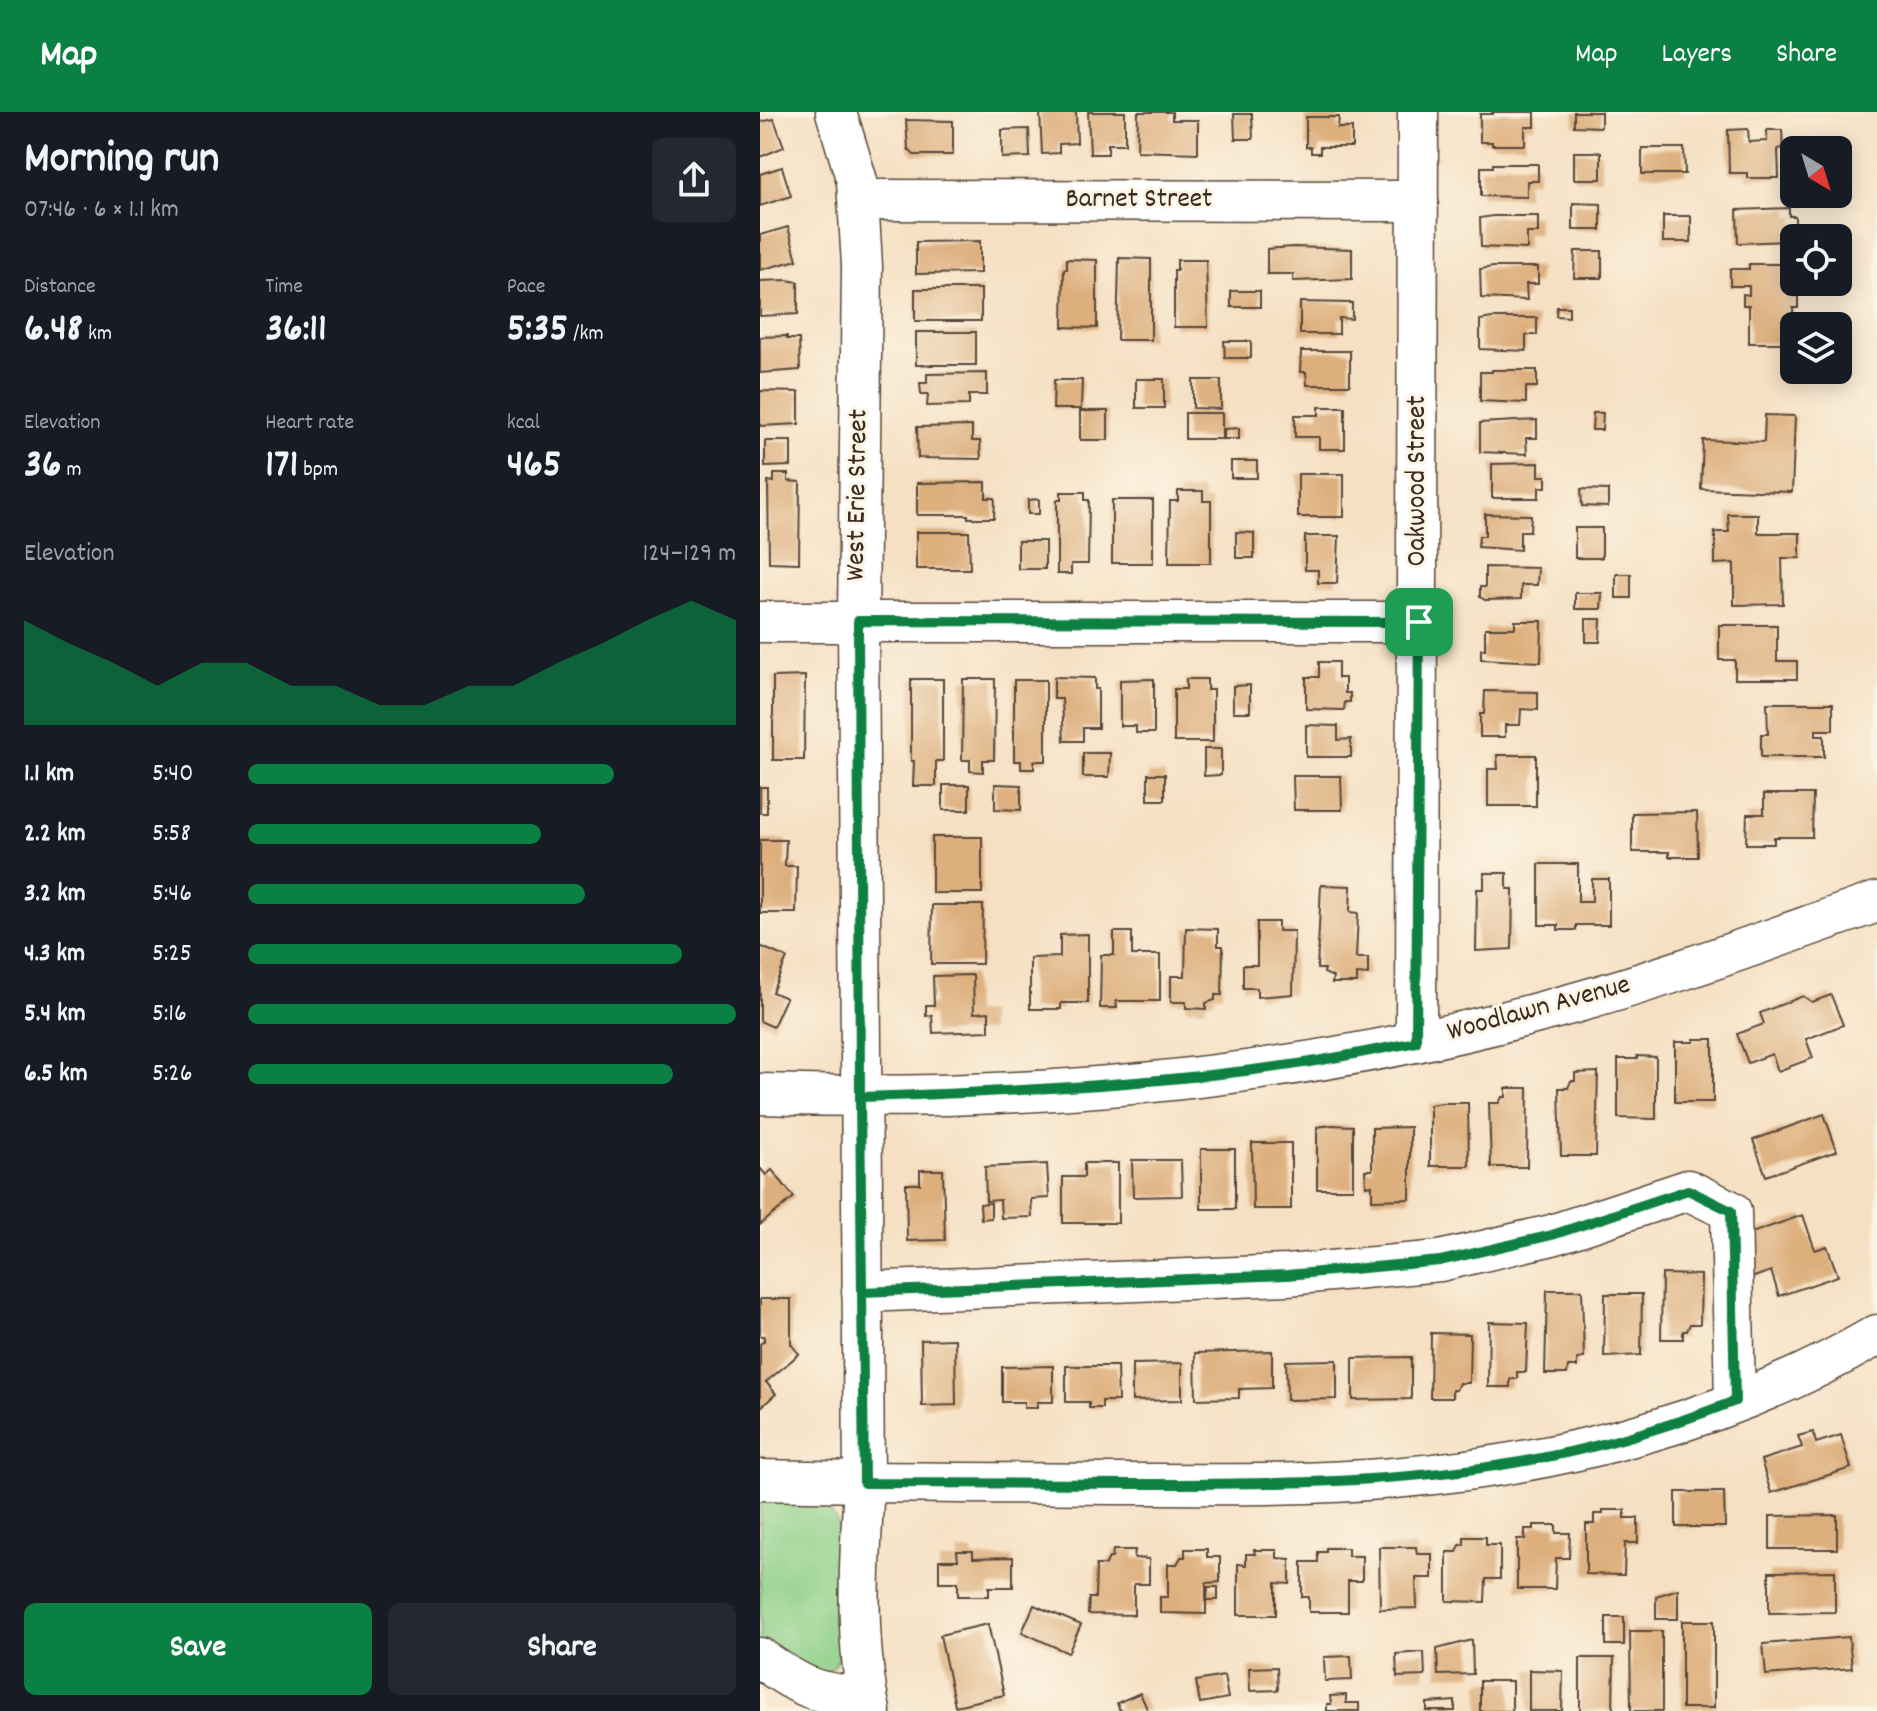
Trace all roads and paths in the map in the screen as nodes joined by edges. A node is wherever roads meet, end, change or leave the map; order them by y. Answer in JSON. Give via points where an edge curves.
{"nodes":[{"id":1,"x":836,"y":112,"type":"edge"},
{"id":2,"x":1418,"y":112,"type":"edge"},
{"id":3,"x":859,"y":200,"type":"junction"},
{"id":4,"x":1418,"y":201,"type":"junction"},
{"id":5,"x":858,"y":621,"type":"junction"},
{"id":6,"x":760,"y":622,"type":"edge"},
{"id":7,"x":1419,"y":622,"type":"junction"},
{"id":8,"x":1877,"y":902,"type":"edge"},
{"id":9,"x":1416,"y":1042,"type":"junction"},
{"id":10,"x":760,"y":1094,"type":"edge"},
{"id":11,"x":860,"y":1097,"type":"junction"},
{"id":12,"x":862,"y":1292,"type":"junction"},
{"id":13,"x":1877,"y":1335,"type":"edge"},
{"id":14,"x":1735,"y":1401,"type":"junction"},
{"id":15,"x":760,"y":1480,"type":"edge"},
{"id":16,"x":864,"y":1483,"type":"junction"},
{"id":17,"x":760,"y":1658,"type":"edge"},
{"id":18,"x":868,"y":1704,"type":"edge"}],
"edges":[{"from":1,"to":3,"type":"street","name":"West Erie Street"},
{"from":2,"to":4,"type":"street","name":"Oakwood Street"},
{"from":3,"to":4,"type":"street","name":"Barnet Street"},
{"from":3,"to":5,"type":"street","name":"West Erie Street"},
{"from":4,"to":7,"type":"street","name":"Oakwood Street"},
{"from":5,"to":6,"type":"street"},
{"from":5,"to":7,"type":"street"},
{"from":5,"to":11,"type":"street","name":"West Erie Street"},
{"from":7,"to":9,"type":"street","name":"Oakwood Street"},
{"from":8,"to":9,"type":"street","name":"Woodlawn Avenue","via":[[1627,988]]},
{"from":9,"to":11,"type":"street","name":"Woodlawn Avenue","via":[[1187,1078]]},
{"from":10,"to":11,"type":"street","name":"Woodlawn Avenue"},
{"from":11,"to":12,"type":"street","name":"West Erie Street"},
{"from":12,"to":14,"type":"street","via":[[1287,1275],[1440,1261],[1552,1235],[1688,1190],[1731,1211]]},
{"from":12,"to":16,"type":"street","name":"West Erie Street"},
{"from":13,"to":14,"type":"street"},
{"from":14,"to":16,"type":"street","via":[[1579,1450],[1393,1478],[1257,1484]]},
{"from":15,"to":16,"type":"street"},
{"from":16,"to":18,"type":"street","name":"West Erie Street","via":[[860,1569]]},
{"from":17,"to":18,"type":"street","via":[[811,1690]]}]}
